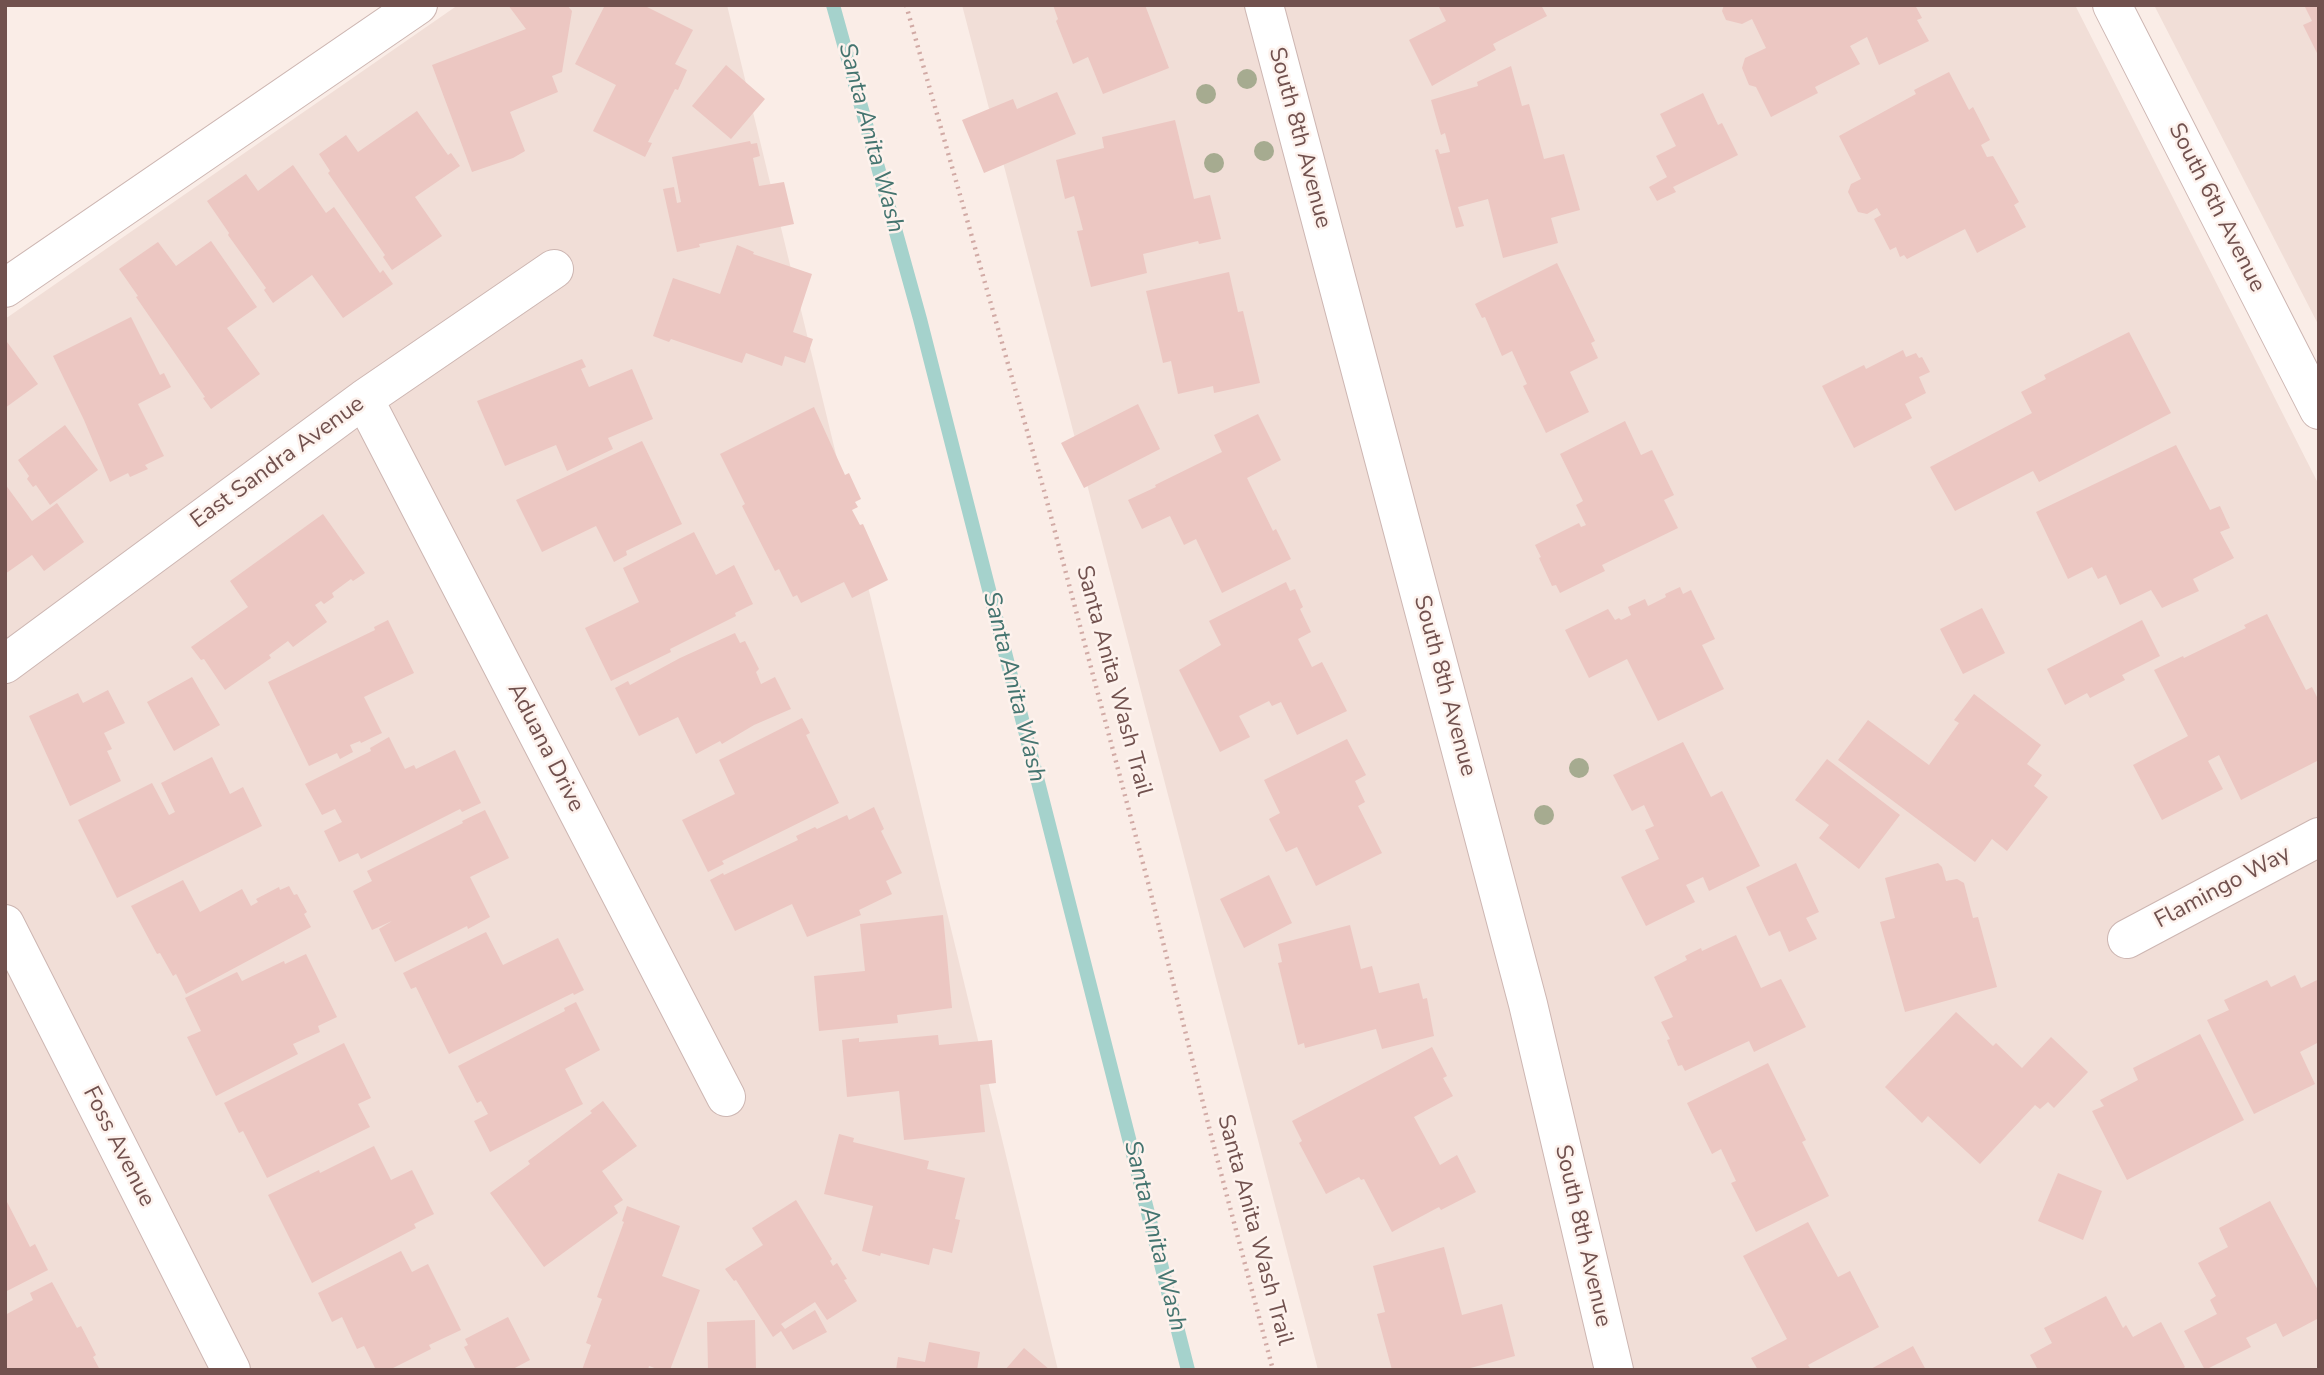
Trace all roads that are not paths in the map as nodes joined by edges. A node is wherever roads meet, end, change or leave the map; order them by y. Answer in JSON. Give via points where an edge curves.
{"nodes":[{"id":1,"x":418,"y":5,"type":"edge"},
{"id":2,"x":1265,"y":5,"type":"edge"},
{"id":3,"x":2112,"y":5,"type":"edge"},
{"id":4,"x":554,"y":269,"type":"dead end"},
{"id":5,"x":5,"y":288,"type":"edge"},
{"id":6,"x":364,"y":399,"type":"junction"},
{"id":7,"x":2319,"y":410,"type":"edge"},
{"id":8,"x":5,"y":664,"type":"edge"},
{"id":9,"x":2319,"y":837,"type":"edge"},
{"id":10,"x":5,"y":924,"type":"edge"},
{"id":11,"x":2127,"y":939,"type":"dead end"},
{"id":12,"x":726,"y":1097,"type":"dead end"},
{"id":13,"x":231,"y":1370,"type":"edge"},
{"id":14,"x":1614,"y":1370,"type":"edge"}],
"edges":[{"from":1,"to":5,"type":"street"},
{"from":2,"to":14,"type":"street","name":"South 8th Avenue","via":[[1528,1004]]},
{"from":3,"to":7,"type":"street","name":"South 6th Avenue"},
{"from":4,"to":6,"type":"street","name":"East Sandra Avenue"},
{"from":6,"to":8,"type":"street","name":"East Sandra Avenue"},
{"from":6,"to":12,"type":"street","name":"Aduana Drive"},
{"from":9,"to":11,"type":"street","name":"Flamingo Way"},
{"from":10,"to":13,"type":"street","name":"Foss Avenue"}]}
